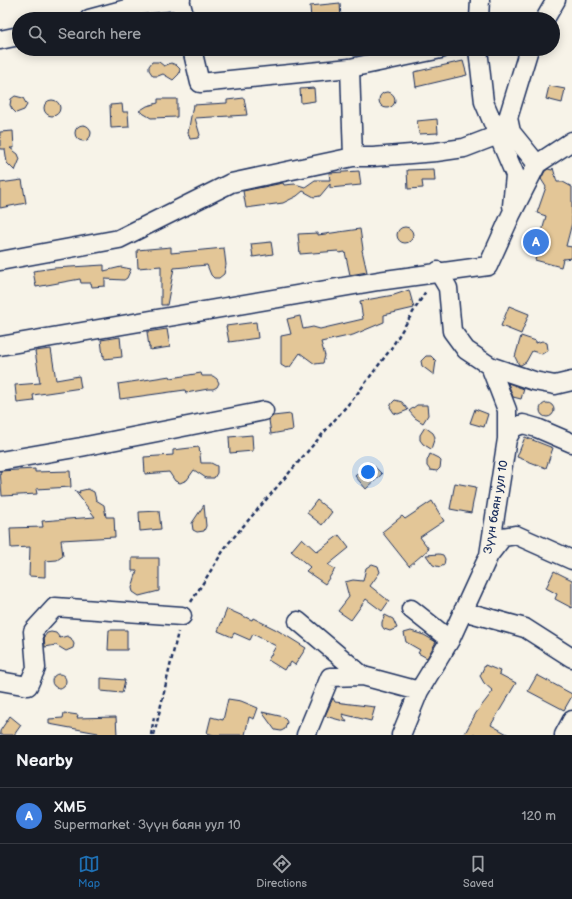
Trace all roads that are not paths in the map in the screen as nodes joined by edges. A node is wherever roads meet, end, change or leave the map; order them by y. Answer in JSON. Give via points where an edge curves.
{"nodes":[{"id":1,"x":181,"y":0,"type":"edge"},
{"id":2,"x":480,"y":0,"type":"edge"},
{"id":3,"x":556,"y":0,"type":"edge"},
{"id":4,"x":114,"y":12,"type":"edge"},
{"id":5,"x":183,"y":12,"type":"edge"},
{"id":6,"x":479,"y":12,"type":"edge"},
{"id":7,"x":548,"y":12,"type":"edge"},
{"id":8,"x":12,"y":37,"type":"edge"},
{"id":9,"x":0,"y":40,"type":"edge"},
{"id":10,"x":194,"y":56,"type":"edge"},
{"id":11,"x":407,"y":56,"type":"edge"},
{"id":12,"x":479,"y":56,"type":"edge"},
{"id":13,"x":527,"y":56,"type":"edge"},
{"id":14,"x":350,"y":68,"type":"junction"},
{"id":15,"x":498,"y":134,"type":"junction"},
{"id":16,"x":572,"y":141,"type":"edge"},
{"id":17,"x":353,"y":156,"type":"junction"},
{"id":18,"x":537,"y":164,"type":"junction"},
{"id":19,"x":511,"y":215,"type":"junction"},
{"id":20,"x":0,"y":261,"type":"edge"},
{"id":21,"x":438,"y":272,"type":"junction"},
{"id":22,"x":0,"y":346,"type":"edge"},
{"id":23,"x":490,"y":366,"type":"junction"},
{"id":24,"x":572,"y":381,"type":"edge"},
{"id":25,"x":264,"y":411,"type":"dead end"},
{"id":26,"x":507,"y":439,"type":"junction"},
{"id":27,"x":572,"y":443,"type":"edge"},
{"id":28,"x":0,"y":461,"type":"edge"},
{"id":29,"x":489,"y":555,"type":"junction"},
{"id":30,"x":572,"y":560,"type":"edge"},
{"id":31,"x":411,"y":609,"type":"dead end"},
{"id":32,"x":463,"y":611,"type":"junction"},
{"id":33,"x":182,"y":616,"type":"road end"},
{"id":34,"x":298,"y":621,"type":"dead end"},
{"id":35,"x":450,"y":640,"type":"junction"},
{"id":36,"x":572,"y":658,"type":"edge"},
{"id":37,"x":363,"y":676,"type":"junction"},
{"id":38,"x":0,"y":681,"type":"edge"},
{"id":39,"x":419,"y":691,"type":"junction"},
{"id":40,"x":572,"y":720,"type":"edge"},
{"id":41,"x":306,"y":735,"type":"edge"},
{"id":42,"x":401,"y":735,"type":"edge"},
{"id":43,"x":564,"y":735,"type":"edge"}],
"edges":[{"from":1,"to":4,"type":"street","via":[[141,5]]},
{"from":1,"to":5,"type":"street"},
{"from":2,"to":6,"type":"street"},
{"from":3,"to":7,"type":"street"},
{"from":8,"to":9,"type":"street"},
{"from":10,"to":14,"type":"street","via":[[200,82]]},
{"from":11,"to":14,"type":"street"},
{"from":12,"to":15,"type":"street","via":[[484,102]]},
{"from":13,"to":18,"type":"street","via":[[508,118],[511,132]]},
{"from":14,"to":17,"type":"street"},
{"from":15,"to":17,"type":"street","via":[[464,148]]},
{"from":15,"to":19,"type":"street","via":[[515,175]]},
{"from":16,"to":18,"type":"street"},
{"from":17,"to":20,"type":"street","via":[[231,183],[119,240]]},
{"from":18,"to":19,"type":"street"},
{"from":19,"to":21,"type":"street","via":[[488,266]]},
{"from":21,"to":22,"type":"street"},
{"from":21,"to":23,"type":"street","via":[[448,288],[452,331],[466,350]]},
{"from":23,"to":24,"type":"street","via":[[541,383],[555,385]]},
{"from":23,"to":26,"type":"street","name":"Зүүн баян уул 10","via":[[507,410]]},
{"from":25,"to":28,"type":"street"},
{"from":26,"to":27,"type":"street","via":[[513,428],[523,424]]},
{"from":26,"to":29,"type":"street","name":"Зүүн баян уул 10"},
{"from":29,"to":30,"type":"street","via":[[503,537],[516,535]]},
{"from":29,"to":32,"type":"street","name":"Зүүн баян уул 10"},
{"from":31,"to":35,"type":"street"},
{"from":32,"to":35,"type":"street","name":"Зүүн баян уул 10"},
{"from":32,"to":36,"type":"street","via":[[525,628]]},
{"from":33,"to":38,"type":"street","via":[[55,607],[33,631],[36,668],[28,686]]},
{"from":34,"to":37,"type":"street"},
{"from":35,"to":39,"type":"street","name":"Зүүн баян уул 10"},
{"from":37,"to":39,"type":"street"},
{"from":37,"to":41,"type":"street","via":[[330,677]]},
{"from":39,"to":42,"type":"street","name":"Зүүн баян уул 10"},
{"from":40,"to":43,"type":"street"}]}
